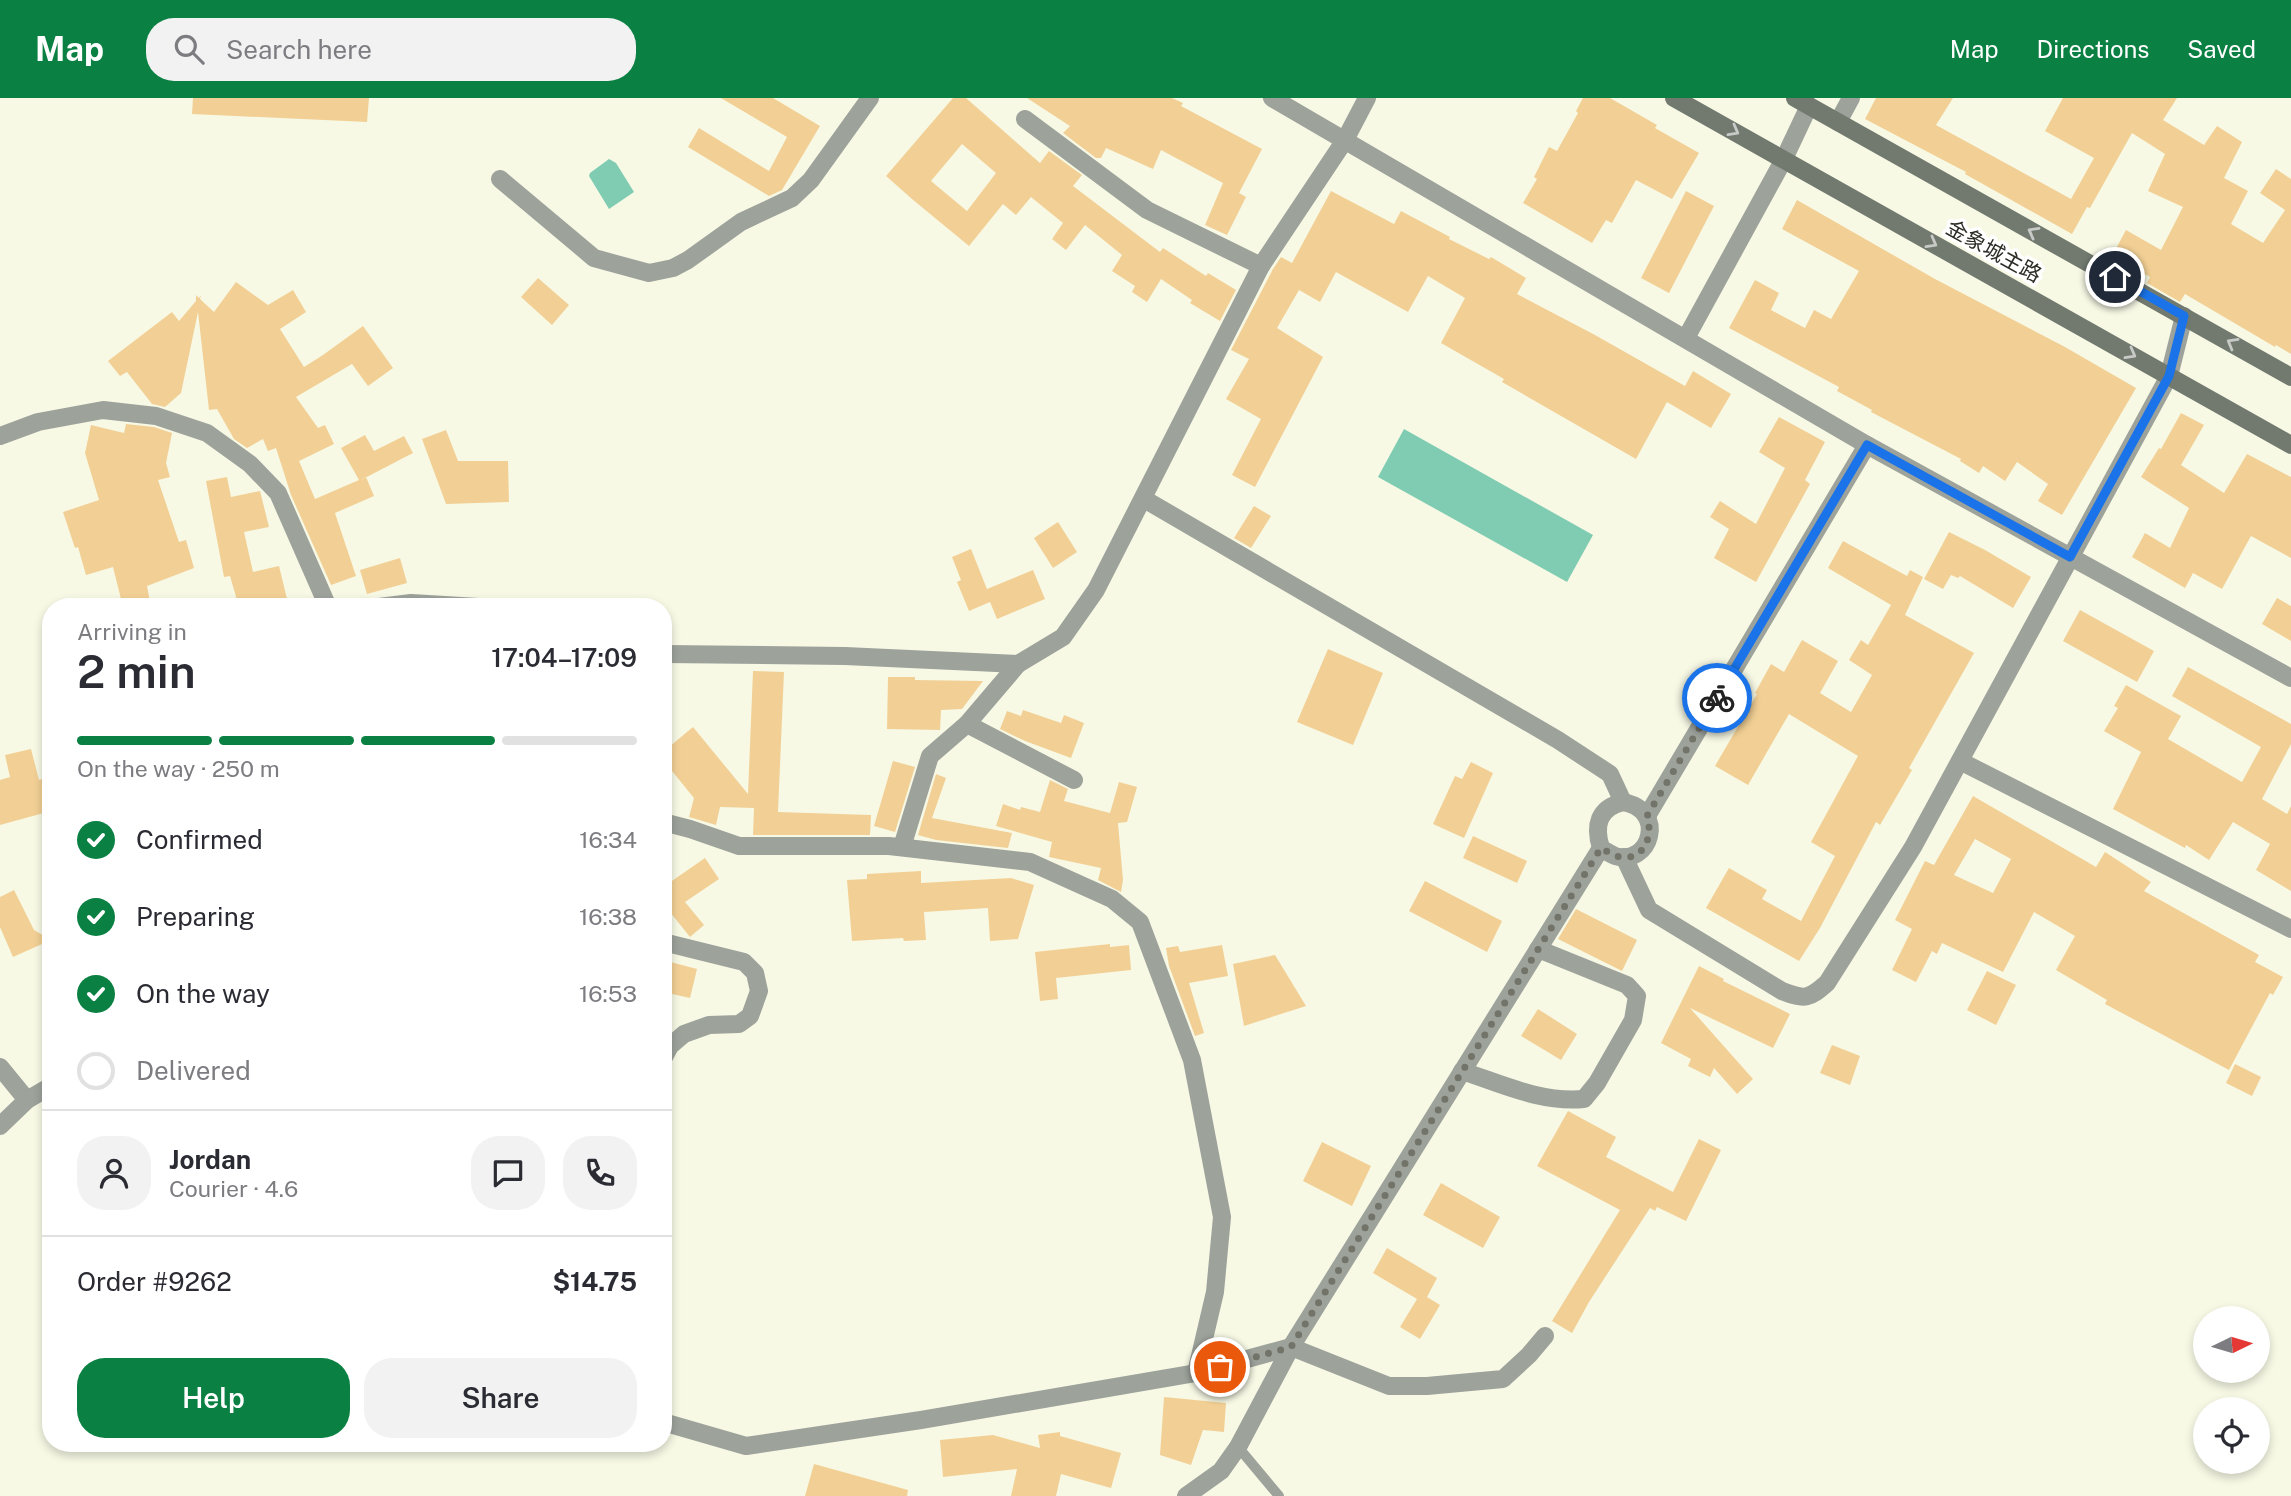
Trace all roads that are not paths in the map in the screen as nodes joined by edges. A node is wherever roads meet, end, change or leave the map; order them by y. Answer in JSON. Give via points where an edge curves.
{"nodes":[{"id":1,"x":870,"y":98,"type":"edge"},
{"id":2,"x":1272,"y":98,"type":"edge"},
{"id":3,"x":1367,"y":98,"type":"edge"},
{"id":4,"x":1674,"y":98,"type":"edge"},
{"id":5,"x":1851,"y":98,"type":"edge"},
{"id":6,"x":1802,"y":102,"type":"edge"},
{"id":7,"x":1025,"y":119,"type":"dead end"},
{"id":8,"x":1838,"y":122,"type":"junction"},
{"id":9,"x":1345,"y":140,"type":"junction"},
{"id":10,"x":1784,"y":159,"type":"junction"},
{"id":11,"x":500,"y":179,"type":"dead end"},
{"id":12,"x":1261,"y":266,"type":"junction"},
{"id":13,"x":2184,"y":316,"type":"junction"},
{"id":14,"x":1686,"y":338,"type":"junction"},
{"id":15,"x":2169,"y":376,"type":"junction"},
{"id":16,"x":2291,"y":377,"type":"edge"},
{"id":17,"x":0,"y":436,"type":"edge"},
{"id":18,"x":1867,"y":445,"type":"junction"},
{"id":19,"x":2291,"y":445,"type":"edge"},
{"id":20,"x":1144,"y":499,"type":"junction"},
{"id":21,"x":2070,"y":557,"type":"junction"},
{"id":22,"x":324,"y":598,"type":"edge"},
{"id":23,"x":672,"y":654,"type":"edge"},
{"id":24,"x":1018,"y":664,"type":"junction"},
{"id":25,"x":2291,"y":678,"type":"edge"},
{"id":26,"x":967,"y":724,"type":"junction"},
{"id":27,"x":1960,"y":761,"type":"junction"},
{"id":28,"x":1074,"y":780,"type":"dead end"},
{"id":29,"x":1623,"y":802,"type":"junction"},
{"id":30,"x":1647,"y":816,"type":"junction"},
{"id":31,"x":672,"y":824,"type":"edge"},
{"id":32,"x":902,"y":847,"type":"junction"},
{"id":33,"x":1601,"y":848,"type":"junction"},
{"id":34,"x":1624,"y":857,"type":"junction"},
{"id":35,"x":2291,"y":929,"type":"edge"},
{"id":36,"x":672,"y":944,"type":"edge"},
{"id":37,"x":1538,"y":949,"type":"junction"},
{"id":38,"x":672,"y":1044,"type":"edge"},
{"id":39,"x":0,"y":1067,"type":"edge"},
{"id":40,"x":1462,"y":1071,"type":"junction"},
{"id":41,"x":42,"y":1091,"type":"edge"},
{"id":42,"x":27,"y":1100,"type":"junction"},
{"id":43,"x":0,"y":1126,"type":"edge"},
{"id":44,"x":1545,"y":1336,"type":"dead end"},
{"id":45,"x":1291,"y":1347,"type":"junction"},
{"id":46,"x":1196,"y":1373,"type":"junction"},
{"id":47,"x":672,"y":1425,"type":"edge"},
{"id":48,"x":1238,"y":1447,"type":"junction"},
{"id":49,"x":1186,"y":1496,"type":"edge"},
{"id":50,"x":1279,"y":1496,"type":"edge"}],
"edges":[{"from":1,"to":11,"type":"street","via":[[811,180],[792,198],[741,222],[673,268],[649,273],[593,258]]},
{"from":2,"to":9,"type":"street"},
{"from":3,"to":9,"type":"street"},
{"from":4,"to":10,"type":"main road","name":"金象城主路","one_way":true},
{"from":5,"to":8,"type":"street"},
{"from":6,"to":8,"type":"main road","name":"金象城主路"},
{"from":6,"to":10,"type":"street"},
{"from":7,"to":12,"type":"street","via":[[1147,210]]},
{"from":13,"to":8,"type":"main road","name":"金象城主路","one_way":true},
{"from":9,"to":12,"type":"street"},
{"from":9,"to":14,"type":"street"},
{"from":10,"to":14,"type":"street"},
{"from":10,"to":15,"type":"main road","name":"金象城主路","one_way":true},
{"from":12,"to":20,"type":"street"},
{"from":13,"to":15,"type":"street"},
{"from":16,"to":13,"type":"main road","name":"金象城主路","one_way":true},
{"from":14,"to":18,"type":"street"},
{"from":15,"to":19,"type":"main road","name":"金象城主路"},
{"from":15,"to":21,"type":"street"},
{"from":17,"to":22,"type":"street","via":[[38,422],[103,410],[156,416],[207,433],[250,464],[278,493]]},
{"from":18,"to":21,"type":"street"},
{"from":18,"to":30,"type":"street"},
{"from":20,"to":24,"type":"street","via":[[1096,590],[1063,637]]},
{"from":20,"to":29,"type":"street","via":[[1558,740],[1610,774]]},
{"from":21,"to":25,"type":"street"},
{"from":21,"to":27,"type":"street"},
{"from":23,"to":24,"type":"street"},
{"from":24,"to":26,"type":"street"},
{"from":26,"to":28,"type":"street"},
{"from":26,"to":32,"type":"street","via":[[930,756]]},
{"from":27,"to":34,"type":"street","via":[[1913,847],[1827,983],[1813,996],[1798,998],[1782,991],[1649,910]]},
{"from":27,"to":35,"type":"street"},
{"from":29,"to":30,"type":"street"},
{"from":29,"to":33,"type":"street","via":[[1613,804],[1600,817],[1597,835]]},
{"from":30,"to":34,"type":"street","via":[[1647,843]]},
{"from":31,"to":32,"type":"street","via":[[739,846]]},
{"from":32,"to":46,"type":"street","via":[[1030,862],[1112,899],[1140,922],[1192,1060],[1222,1217],[1215,1292]]},
{"from":33,"to":34,"type":"street"},
{"from":33,"to":37,"type":"street"},
{"from":36,"to":38,"type":"street","via":[[744,962],[755,973],[758,991],[750,1016],[739,1024],[709,1025],[684,1034]]},
{"from":37,"to":40,"type":"street"},
{"from":37,"to":40,"type":"street","via":[[1627,985],[1637,996],[1633,1020],[1598,1083],[1584,1099],[1563,1101]]},
{"from":39,"to":42,"type":"street"},
{"from":40,"to":45,"type":"street"},
{"from":41,"to":42,"type":"street"},
{"from":42,"to":43,"type":"street"},
{"from":44,"to":45,"type":"street","via":[[1503,1379],[1427,1386],[1389,1386]]},
{"from":45,"to":46,"type":"street"},
{"from":45,"to":48,"type":"street"},
{"from":46,"to":47,"type":"street","via":[[746,1446]]},
{"from":48,"to":49,"type":"street","via":[[1221,1471]]},
{"from":48,"to":50,"type":"lane"}]}
